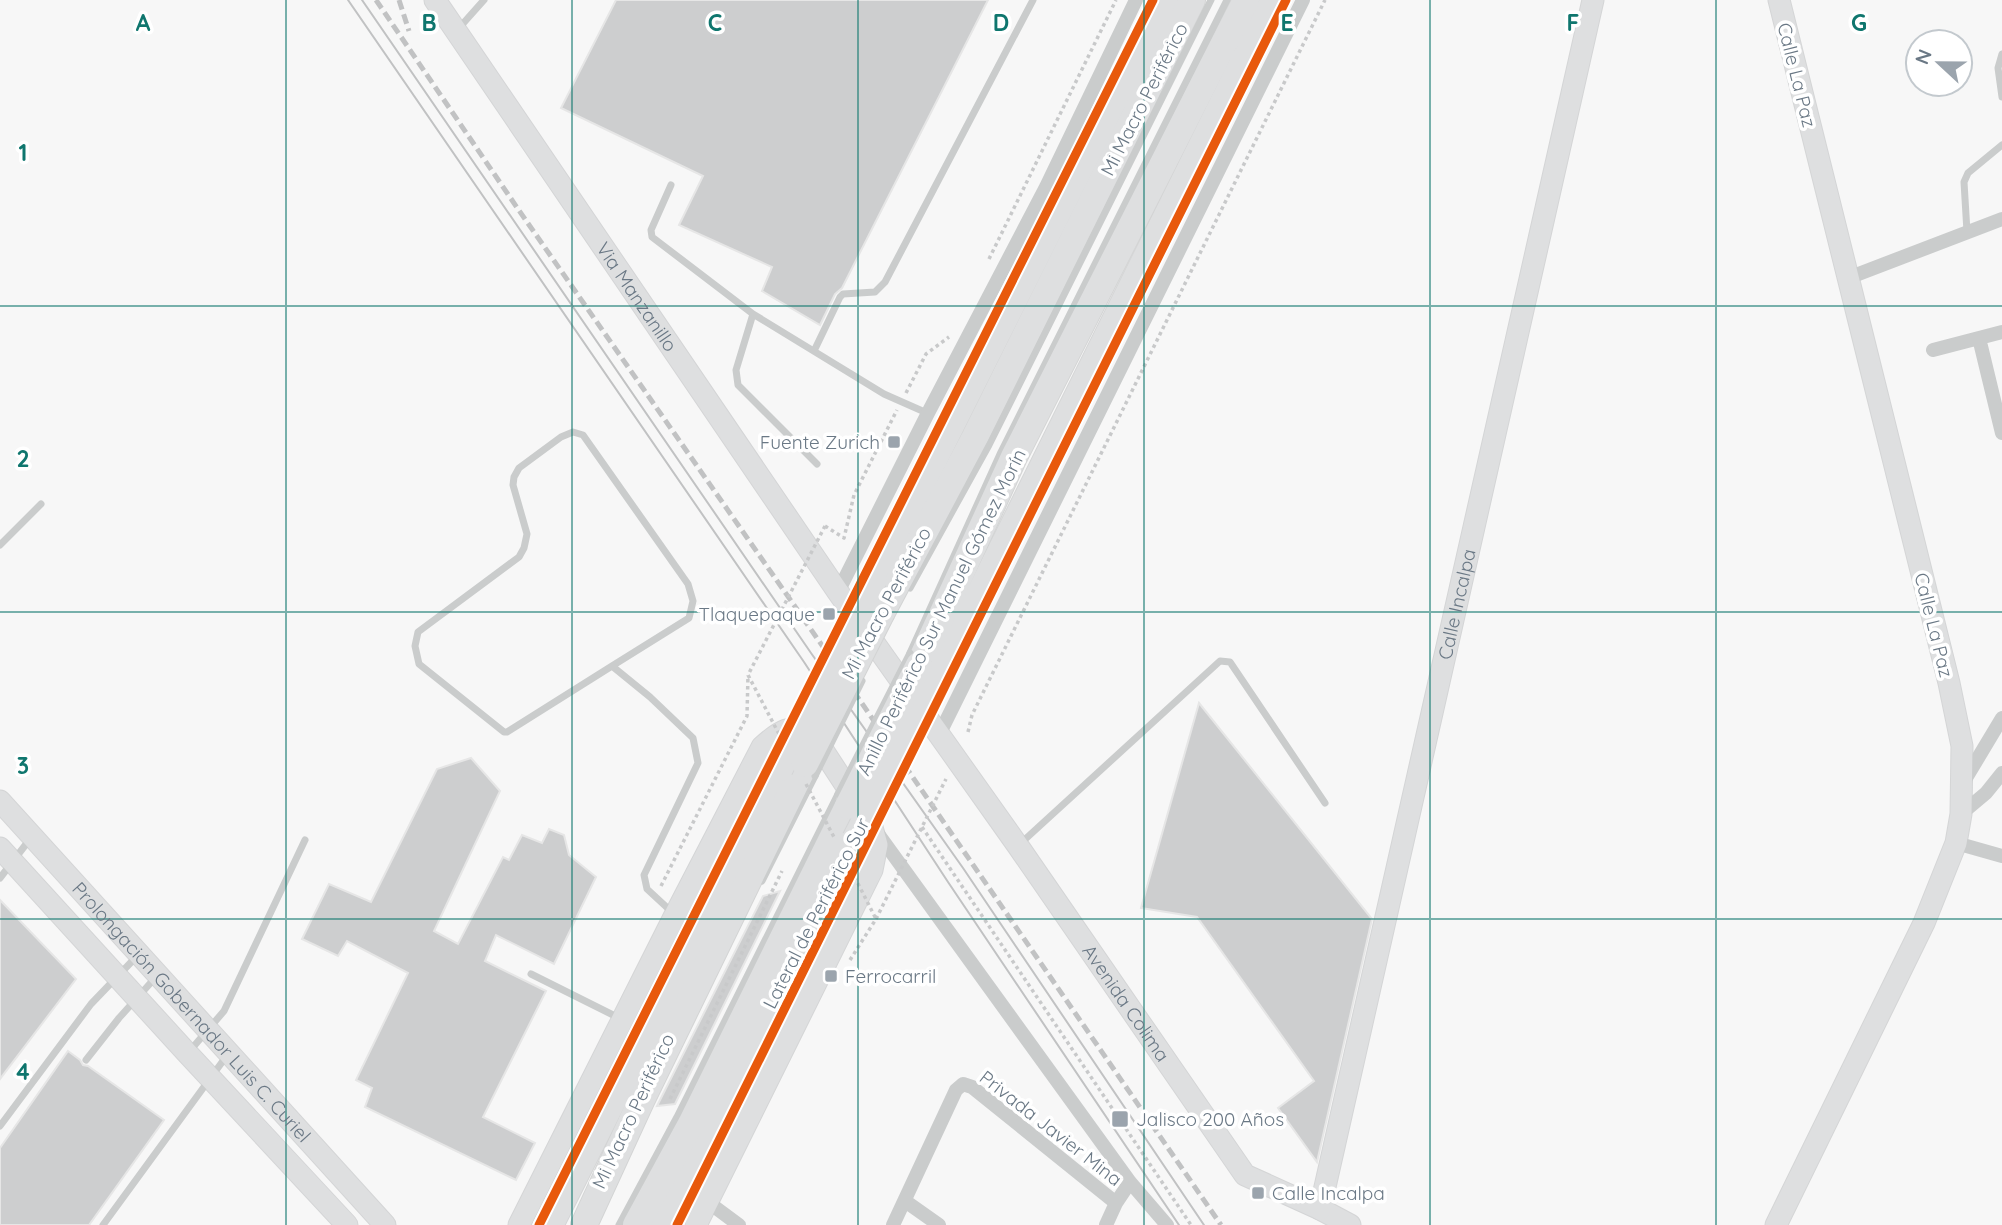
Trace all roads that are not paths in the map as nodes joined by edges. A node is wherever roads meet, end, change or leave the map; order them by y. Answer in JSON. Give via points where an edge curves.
{"nodes":[{"id":1,"x":435,"y":0,"type":"edge"},
{"id":2,"x":484,"y":0,"type":"edge"},
{"id":3,"x":1033,"y":0,"type":"edge"},
{"id":4,"x":1136,"y":0,"type":"edge"},
{"id":5,"x":1167,"y":0,"type":"edge"},
{"id":6,"x":1192,"y":0,"type":"edge"},
{"id":7,"x":1211,"y":0,"type":"edge"},
{"id":8,"x":1227,"y":0,"type":"edge"},
{"id":9,"x":1246,"y":0,"type":"edge"},
{"id":10,"x":1271,"y":0,"type":"edge"},
{"id":11,"x":1303,"y":0,"type":"edge"},
{"id":12,"x":1593,"y":0,"type":"edge"},
{"id":13,"x":1779,"y":0,"type":"edge"},
{"id":14,"x":456,"y":32,"type":"junction"},
{"id":15,"x":2002,"y":54,"type":"edge"},
{"id":16,"x":2002,"y":97,"type":"edge"},
{"id":17,"x":2002,"y":145,"type":"edge"},
{"id":18,"x":671,"y":185,"type":"dead end"},
{"id":19,"x":2002,"y":219,"type":"edge"},
{"id":20,"x":1967,"y":233,"type":"junction"},
{"id":21,"x":1848,"y":278,"type":"junction"},
{"id":22,"x":753,"y":314,"type":"junction"},
{"id":23,"x":2002,"y":332,"type":"edge"},
{"id":24,"x":1979,"y":338,"type":"junction"},
{"id":25,"x":1933,"y":350,"type":"dead end"},
{"id":26,"x":814,"y":351,"type":"junction"},
{"id":27,"x":928,"y":413,"type":"junction"},
{"id":28,"x":2002,"y":433,"type":"edge"},
{"id":29,"x":817,"y":464,"type":"dead end"},
{"id":30,"x":41,"y":504,"type":"dead end"},
{"id":31,"x":0,"y":545,"type":"edge"},
{"id":32,"x":838,"y":593,"type":"junction"},
{"id":33,"x":890,"y":615,"type":"junction"},
{"id":34,"x":873,"y":659,"type":"dead end"},
{"id":35,"x":923,"y":661,"type":"junction"},
{"id":36,"x":612,"y":666,"type":"junction"},
{"id":37,"x":867,"y":670,"type":"dead end"},
{"id":38,"x":2002,"y":718,"type":"edge"},
{"id":39,"x":939,"y":735,"type":"junction"},
{"id":40,"x":794,"y":763,"type":"junction"},
{"id":41,"x":2002,"y":773,"type":"edge"},
{"id":42,"x":1963,"y":783,"type":"junction"},
{"id":43,"x":0,"y":800,"type":"edge"},
{"id":44,"x":843,"y":800,"type":"junction"},
{"id":45,"x":1325,"y":803,"type":"dead end"},
{"id":46,"x":1961,"y":814,"type":"junction"},
{"id":47,"x":871,"y":824,"type":"junction"},
{"id":48,"x":33,"y":835,"type":"junction"},
{"id":49,"x":306,"y":840,"type":"dead end"},
{"id":50,"x":1956,"y":843,"type":"junction"},
{"id":51,"x":1018,"y":846,"type":"junction"},
{"id":52,"x":2002,"y":856,"type":"edge"},
{"id":53,"x":4,"y":862,"type":"edge"},
{"id":54,"x":760,"y":886,"type":"dead end"},
{"id":55,"x":675,"y":915,"type":"junction"},
{"id":56,"x":139,"y":954,"type":"junction"},
{"id":57,"x":531,"y":974,"type":"dead end"},
{"id":58,"x":158,"y":975,"type":"junction"},
{"id":59,"x":118,"y":977,"type":"junction"},
{"id":60,"x":137,"y":998,"type":"junction"},
{"id":61,"x":623,"y":1020,"type":"junction"},
{"id":62,"x":208,"y":1030,"type":"junction"},
{"id":63,"x":187,"y":1053,"type":"junction"},
{"id":64,"x":229,"y":1054,"type":"junction"},
{"id":65,"x":86,"y":1060,"type":"dead end"},
{"id":66,"x":210,"y":1078,"type":"junction"},
{"id":67,"x":0,"y":1126,"type":"edge"},
{"id":68,"x":1130,"y":1182,"type":"junction"},
{"id":69,"x":905,"y":1201,"type":"junction"},
{"id":70,"x":708,"y":1202,"type":"junction"},
{"id":71,"x":1116,"y":1203,"type":"junction"},
{"id":72,"x":1320,"y":1209,"type":"junction"},
{"id":73,"x":103,"y":1225,"type":"edge"},
{"id":74,"x":348,"y":1225,"type":"edge"},
{"id":75,"x":385,"y":1225,"type":"edge"},
{"id":76,"x":519,"y":1225,"type":"edge"},
{"id":77,"x":553,"y":1225,"type":"edge"},
{"id":78,"x":584,"y":1225,"type":"edge"},
{"id":79,"x":619,"y":1225,"type":"edge"},
{"id":80,"x":636,"y":1225,"type":"edge"},
{"id":81,"x":661,"y":1225,"type":"edge"},
{"id":82,"x":696,"y":1225,"type":"edge"},
{"id":83,"x":739,"y":1225,"type":"edge"},
{"id":84,"x":893,"y":1225,"type":"edge"},
{"id":85,"x":939,"y":1225,"type":"edge"},
{"id":86,"x":1106,"y":1225,"type":"edge"},
{"id":87,"x":1167,"y":1225,"type":"edge"},
{"id":88,"x":1350,"y":1225,"type":"edge"},
{"id":89,"x":1776,"y":1225,"type":"edge"}],
"edges":[{"from":1,"to":14,"type":"street","name":"Via Manzanillo"},
{"from":2,"to":14,"type":"lane"},
{"from":3,"to":26,"type":"lane","via":[[885,282],[875,292],[843,294]]},
{"from":4,"to":27,"type":"street","via":[[1046,187]]},
{"from":5,"to":40,"type":"street","bridge":true,"via":[[876,581]]},
{"from":6,"to":33,"type":"highway"},
{"from":7,"to":33,"type":"lane","name":"Mi Macro Periférico","via":[[989,445]]},
{"from":8,"to":35,"type":"lane","name":"Mi Macro Periférico","via":[[1001,452]]},
{"from":9,"to":35,"type":"highway","name":"Anillo Periférico Sur Manuel Gómez Morín","via":[[1014,457]]},
{"from":10,"to":35,"type":"street","name":"Lateral de Periférico Sur"},
{"from":11,"to":39,"type":"street"},
{"from":12,"to":72,"type":"street","name":"Calle Incalpa"},
{"from":13,"to":21,"type":"street","name":"Calle La Paz"},
{"from":14,"to":32,"type":"street","name":"Via Manzanillo"},
{"from":15,"to":16,"type":"lane","via":[[1998,68]]},
{"from":17,"to":20,"type":"lane","via":[[1968,173],[1964,182]]},
{"from":18,"to":22,"type":"lane","via":[[650,230],[652,237]]},
{"from":19,"to":20,"type":"street"},
{"from":20,"to":21,"type":"street"},
{"from":21,"to":42,"type":"street","name":"Calle La Paz","via":[[1949,683],[1962,746]]},
{"from":22,"to":26,"type":"lane"},
{"from":22,"to":29,"type":"lane","via":[[736,370],[738,385]]},
{"from":23,"to":24,"type":"street"},
{"from":24,"to":25,"type":"street"},
{"from":24,"to":28,"type":"street"},
{"from":26,"to":27,"type":"lane","via":[[884,394]]},
{"from":27,"to":32,"type":"street"},
{"from":30,"to":31,"type":"lane"},
{"from":32,"to":39,"type":"street","name":"Via Manzanillo"},
{"from":33,"to":34,"type":"lane","name":"Mi Macro Periférico"},
{"from":33,"to":40,"type":"highway","bridge":true},
{"from":35,"to":44,"type":"highway","name":"Anillo Periférico Sur Manuel Gómez Morín","bridge":true},
{"from":35,"to":81,"type":"street","name":"Lateral de Periférico Sur","bridge":true,"via":[[857,847]]},
{"from":36,"to":36,"type":"lane","via":[[504,732],[419,664],[415,646],[418,632],[519,557],[527,534],[514,477],[519,468],[573,432],[583,435],[688,584],[693,601],[689,618]]},
{"from":36,"to":55,"type":"lane","via":[[693,738],[698,763],[644,875],[647,889]]},
{"from":37,"to":40,"type":"lane","name":"Mi Macro Periférico","bridge":true},
{"from":38,"to":42,"type":"street"},
{"from":39,"to":51,"type":"street","name":"Avenida Colima"},
{"from":40,"to":54,"type":"lane","name":"Mi Macro Periférico"},
{"from":40,"to":77,"type":"street"},
{"from":40,"to":78,"type":"highway"},
{"from":41,"to":46,"type":"street"},
{"from":42,"to":46,"type":"street","name":"Calle La Paz"},
{"from":43,"to":48,"type":"street","name":"Prolongación Gobernador Luis C. Curiel"},
{"from":44,"to":79,"type":"lane","name":"Mi Macro Periférico"},
{"from":44,"to":80,"type":"highway","name":"Anillo Periférico Sur Manuel Gómez Morín","via":[[698,1110]]},
{"from":45,"to":51,"type":"lane","via":[[1230,662],[1220,661]]},
{"from":46,"to":50,"type":"street","name":"Calle La Paz"},
{"from":47,"to":55,"type":"street","via":[[813,735],[806,729],[778,732],[762,747]]},
{"from":47,"to":68,"type":"street"},
{"from":47,"to":70,"type":"street","via":[[877,845],[872,870]]},
{"from":48,"to":53,"type":"lane"},
{"from":48,"to":56,"type":"street","name":"Prolongación Gobernador Luis C. Curiel"},
{"from":49,"to":62,"type":"lane","via":[[224,1011]]},
{"from":50,"to":52,"type":"street"},
{"from":50,"to":89,"type":"street","name":"Calle La Paz","via":[[1924,923]]},
{"from":51,"to":72,"type":"street","name":"Avenida Colima","via":[[1245,1175]]},
{"from":53,"to":59,"type":"street","name":"Prolongación Gobernador Luis C. Curiel"},
{"from":55,"to":61,"type":"street"},
{"from":56,"to":58,"type":"street","name":"Prolongación Gobernador Luis C. Curiel"},
{"from":56,"to":59,"type":"lane"},
{"from":57,"to":61,"type":"lane"},
{"from":58,"to":60,"type":"lane"},
{"from":58,"to":62,"type":"street","name":"Prolongación Gobernador Luis C. Curiel"},
{"from":59,"to":60,"type":"street","name":"Prolongación Gobernador Luis C. Curiel"},
{"from":59,"to":67,"type":"lane","via":[[91,1004]]},
{"from":60,"to":63,"type":"street","name":"Prolongación Gobernador Luis C. Curiel"},
{"from":60,"to":65,"type":"lane"},
{"from":61,"to":76,"type":"street"},
{"from":62,"to":63,"type":"lane"},
{"from":62,"to":64,"type":"street","name":"Prolongación Gobernador Luis C. Curiel"},
{"from":63,"to":66,"type":"street","name":"Prolongación Gobernador Luis C. Curiel"},
{"from":64,"to":66,"type":"lane"},
{"from":64,"to":75,"type":"street","name":"Prolongación Gobernador Luis C. Curiel"},
{"from":66,"to":73,"type":"lane"},
{"from":66,"to":74,"type":"street","name":"Prolongación Gobernador Luis C. Curiel"},
{"from":68,"to":71,"type":"street"},
{"from":68,"to":87,"type":"street"},
{"from":69,"to":71,"type":"street","name":"Privada Javier Mina","via":[[962,1084],[972,1087]]},
{"from":69,"to":84,"type":"street"},
{"from":69,"to":85,"type":"street"},
{"from":70,"to":82,"type":"street"},
{"from":70,"to":83,"type":"street"},
{"from":71,"to":86,"type":"street"},
{"from":72,"to":88,"type":"street","name":"Avenida Colima"}]}
